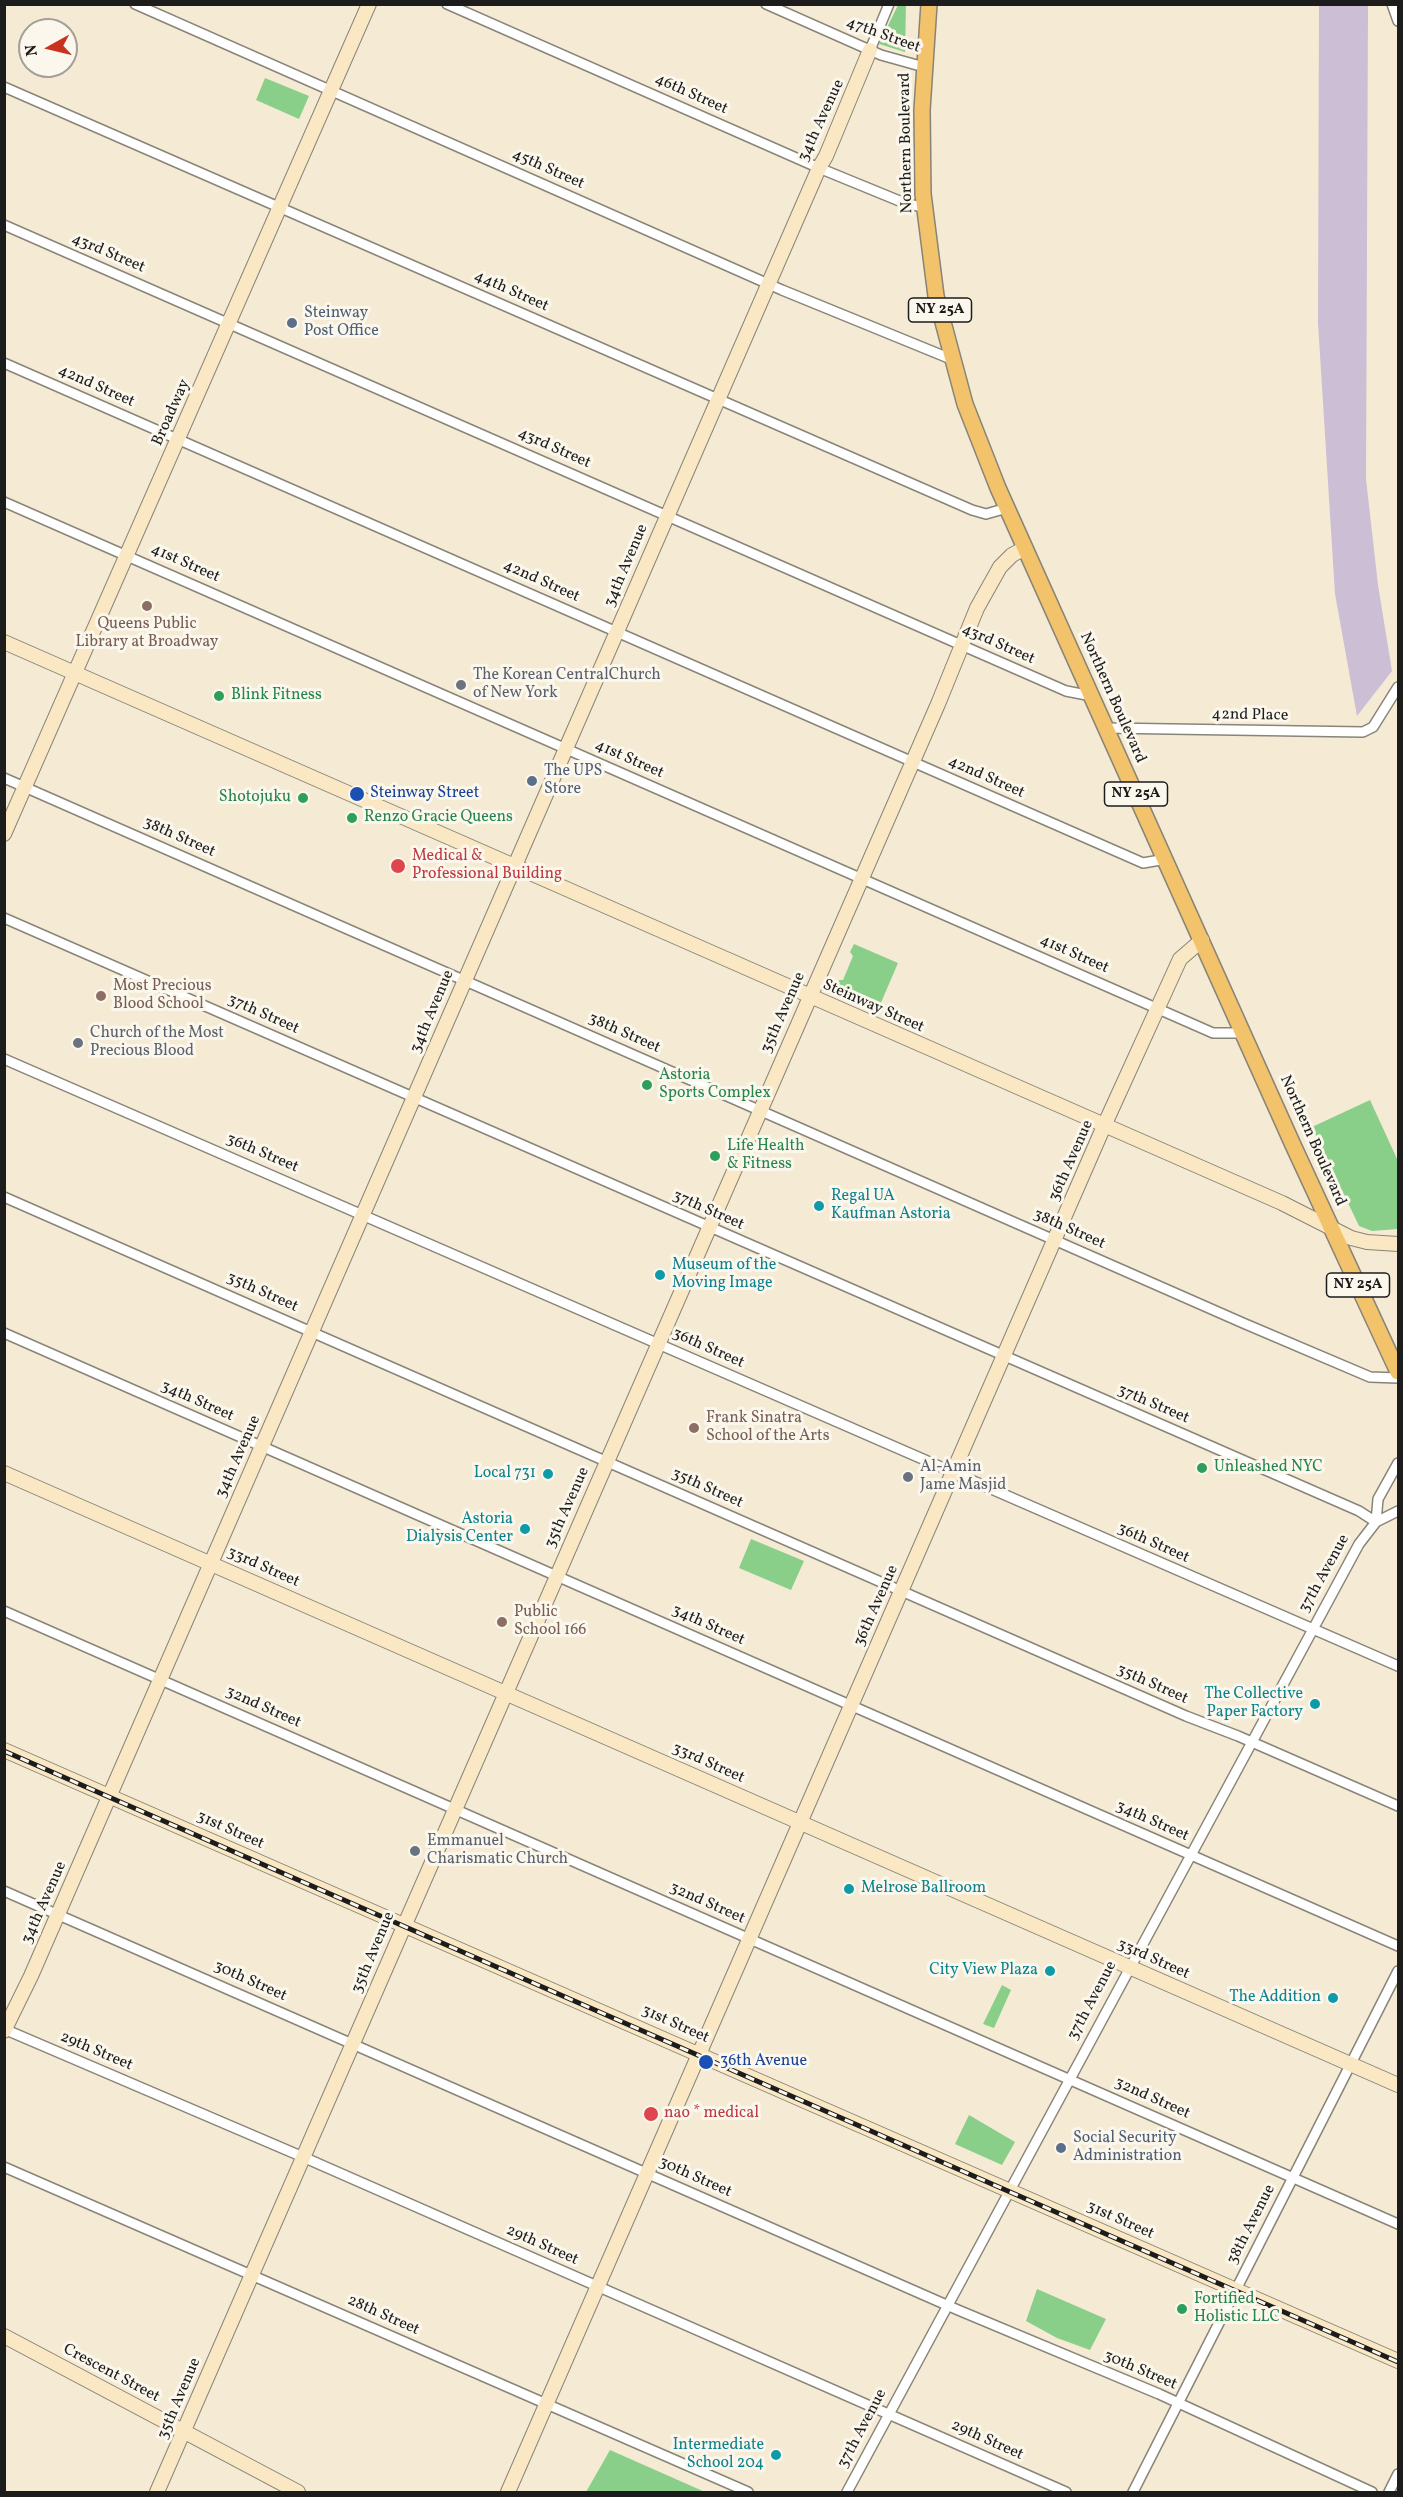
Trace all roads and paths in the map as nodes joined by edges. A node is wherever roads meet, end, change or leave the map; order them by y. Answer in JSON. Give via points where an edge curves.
{"nodes":[{"id":1,"x":135,"y":4,"type":"edge"},
{"id":2,"x":369,"y":4,"type":"edge"},
{"id":3,"x":447,"y":4,"type":"edge"},
{"id":4,"x":766,"y":4,"type":"edge"},
{"id":5,"x":889,"y":4,"type":"edge"},
{"id":6,"x":929,"y":4,"type":"edge"},
{"id":7,"x":1392,"y":4,"type":"edge"},
{"id":8,"x":1398,"y":21,"type":"edge"},
{"id":9,"x":870,"y":50,"type":"junction"},
{"id":10,"x":924,"y":67,"type":"junction"},
{"id":11,"x":4,"y":87,"type":"edge"},
{"id":12,"x":331,"y":90,"type":"junction"},
{"id":13,"x":819,"y":168,"type":"junction"},
{"id":14,"x":280,"y":207,"type":"junction"},
{"id":15,"x":925,"y":208,"type":"junction"},
{"id":16,"x":4,"y":225,"type":"edge"},
{"id":17,"x":768,"y":284,"type":"junction"},
{"id":18,"x":230,"y":323,"type":"junction"},
{"id":19,"x":951,"y":359,"type":"junction"},
{"id":20,"x":4,"y":363,"type":"edge"},
{"id":21,"x":718,"y":399,"type":"junction"},
{"id":22,"x":178,"y":439,"type":"junction"},
{"id":23,"x":4,"y":502,"type":"edge"},
{"id":24,"x":1007,"y":508,"type":"junction"},
{"id":25,"x":667,"y":515,"type":"junction"},
{"id":26,"x":1025,"y":548,"type":"junction"},
{"id":27,"x":127,"y":555,"type":"junction"},
{"id":28,"x":616,"y":632,"type":"junction"},
{"id":29,"x":4,"y":642,"type":"edge"},
{"id":30,"x":963,"y":645,"type":"junction"},
{"id":31,"x":75,"y":674,"type":"junction"},
{"id":32,"x":1398,"y":687,"type":"edge"},
{"id":33,"x":1092,"y":696,"type":"junction"},
{"id":34,"x":1106,"y":728,"type":"junction"},
{"id":35,"x":566,"y":748,"type":"junction"},
{"id":36,"x":911,"y":762,"type":"junction"},
{"id":37,"x":4,"y":778,"type":"edge"},
{"id":38,"x":25,"y":787,"type":"junction"},
{"id":39,"x":4,"y":834,"type":"edge"},
{"id":40,"x":1166,"y":860,"type":"junction"},
{"id":41,"x":514,"y":867,"type":"junction"},
{"id":42,"x":861,"y":878,"type":"junction"},
{"id":43,"x":4,"y":918,"type":"edge"},
{"id":44,"x":1202,"y":940,"type":"junction"},
{"id":45,"x":465,"y":980,"type":"junction"},
{"id":46,"x":809,"y":997,"type":"junction"},
{"id":47,"x":1159,"y":1008,"type":"junction"},
{"id":48,"x":1245,"y":1033,"type":"junction"},
{"id":49,"x":4,"y":1059,"type":"edge"},
{"id":50,"x":414,"y":1097,"type":"junction"},
{"id":51,"x":759,"y":1110,"type":"junction"},
{"id":52,"x":1104,"y":1126,"type":"junction"},
{"id":53,"x":4,"y":1197,"type":"edge"},
{"id":54,"x":363,"y":1214,"type":"junction"},
{"id":55,"x":709,"y":1227,"type":"junction"},
{"id":56,"x":1332,"y":1228,"type":"junction"},
{"id":57,"x":1055,"y":1240,"type":"junction"},
{"id":58,"x":1398,"y":1244,"type":"edge"},
{"id":59,"x":312,"y":1331,"type":"junction"},
{"id":60,"x":4,"y":1333,"type":"edge"},
{"id":61,"x":658,"y":1343,"type":"junction"},
{"id":62,"x":1004,"y":1357,"type":"junction"},
{"id":63,"x":1398,"y":1372,"type":"edge"},
{"id":64,"x":1398,"y":1378,"type":"edge"},
{"id":65,"x":261,"y":1446,"type":"junction"},
{"id":66,"x":607,"y":1461,"type":"junction"},
{"id":67,"x":1398,"y":1463,"type":"edge"},
{"id":68,"x":4,"y":1473,"type":"edge"},
{"id":69,"x":953,"y":1473,"type":"junction"},
{"id":70,"x":1398,"y":1511,"type":"edge"},
{"id":71,"x":1376,"y":1522,"type":"junction"},
{"id":72,"x":211,"y":1563,"type":"junction"},
{"id":73,"x":556,"y":1576,"type":"junction"},
{"id":74,"x":902,"y":1591,"type":"junction"},
{"id":75,"x":4,"y":1611,"type":"edge"},
{"id":76,"x":1312,"y":1629,"type":"junction"},
{"id":77,"x":1398,"y":1666,"type":"edge"},
{"id":78,"x":160,"y":1679,"type":"junction"},
{"id":79,"x":506,"y":1693,"type":"junction"},
{"id":80,"x":852,"y":1706,"type":"junction"},
{"id":81,"x":1251,"y":1742,"type":"junction"},
{"id":82,"x":4,"y":1750,"type":"edge"},
{"id":83,"x":109,"y":1796,"type":"junction"},
{"id":84,"x":1398,"y":1806,"type":"edge"},
{"id":85,"x":455,"y":1809,"type":"junction"},
{"id":86,"x":801,"y":1823,"type":"junction"},
{"id":87,"x":1190,"y":1855,"type":"junction"},
{"id":88,"x":4,"y":1891,"type":"edge"},
{"id":89,"x":58,"y":1914,"type":"junction"},
{"id":90,"x":404,"y":1925,"type":"junction"},
{"id":91,"x":750,"y":1939,"type":"junction"},
{"id":92,"x":1398,"y":1946,"type":"edge"},
{"id":93,"x":1129,"y":1967,"type":"junction"},
{"id":94,"x":1398,"y":1971,"type":"edge"},
{"id":95,"x":5,"y":2030,"type":"edge"},
{"id":96,"x":352,"y":2044,"type":"junction"},
{"id":97,"x":700,"y":2054,"type":"junction"},
{"id":98,"x":1351,"y":2065,"type":"junction"},
{"id":99,"x":1068,"y":2079,"type":"junction"},
{"id":100,"x":1398,"y":2085,"type":"edge"},
{"id":101,"x":303,"y":2157,"type":"junction"},
{"id":102,"x":4,"y":2167,"type":"edge"},
{"id":103,"x":648,"y":2174,"type":"junction"},
{"id":104,"x":1293,"y":2178,"type":"junction"},
{"id":105,"x":1008,"y":2190,"type":"junction"},
{"id":106,"x":1398,"y":2224,"type":"edge"},
{"id":107,"x":252,"y":2275,"type":"junction"},
{"id":108,"x":599,"y":2287,"type":"junction"},
{"id":109,"x":1236,"y":2289,"type":"junction"},
{"id":110,"x":946,"y":2305,"type":"junction"},
{"id":111,"x":4,"y":2336,"type":"edge"},
{"id":112,"x":1398,"y":2361,"type":"edge"},
{"id":113,"x":548,"y":2404,"type":"junction"},
{"id":114,"x":1179,"y":2404,"type":"junction"},
{"id":115,"x":888,"y":2414,"type":"junction"},
{"id":116,"x":183,"y":2431,"type":"junction"},
{"id":117,"x":1398,"y":2474,"type":"edge"},
{"id":118,"x":157,"y":2493,"type":"edge"},
{"id":119,"x":298,"y":2493,"type":"edge"},
{"id":120,"x":508,"y":2493,"type":"edge"},
{"id":121,"x":748,"y":2493,"type":"edge"},
{"id":122,"x":847,"y":2493,"type":"edge"},
{"id":123,"x":1066,"y":2493,"type":"edge"},
{"id":124,"x":1133,"y":2493,"type":"edge"},
{"id":125,"x":1372,"y":2493,"type":"edge"},
{"id":126,"x":1389,"y":2493,"type":"edge"}],
"edges":[{"from":1,"to":12,"type":"street","name":"45th Street"},
{"from":2,"to":12,"type":"street","name":"Broadway"},
{"from":3,"to":13,"type":"street","name":"46th Street"},
{"from":4,"to":9,"type":"street","name":"47th Street"},
{"from":5,"to":9,"type":"street","name":"34th Avenue"},
{"from":6,"to":10,"type":"main road","name":"Northern Boulevard","number":"NY 25A"},
{"from":7,"to":8,"type":"street"},
{"from":9,"to":10,"type":"street","name":"47th Street"},
{"from":9,"to":13,"type":"street","name":"34th Avenue"},
{"from":10,"to":15,"type":"main road","name":"Northern Boulevard","number":"NY 25A","via":[[921,131]]},
{"from":11,"to":14,"type":"street","name":"44th Street"},
{"from":12,"to":14,"type":"street","name":"Broadway"},
{"from":12,"to":17,"type":"street","name":"45th Street"},
{"from":13,"to":15,"type":"street","name":"46th Street"},
{"from":13,"to":17,"type":"street","name":"34th Avenue"},
{"from":14,"to":18,"type":"street","name":"Broadway"},
{"from":14,"to":21,"type":"street","name":"44th Street"},
{"from":15,"to":19,"type":"main road","name":"Northern Boulevard","number":"NY 25A","via":[[936,296]]},
{"from":16,"to":18,"type":"street","name":"43rd Street"},
{"from":17,"to":19,"type":"street","name":"45th Street"},
{"from":17,"to":21,"type":"street","name":"34th Avenue"},
{"from":18,"to":22,"type":"street","name":"Broadway"},
{"from":18,"to":25,"type":"street","name":"43rd Street"},
{"from":19,"to":24,"type":"main road","name":"Northern Boulevard","number":"NY 25A","via":[[978,442]]},
{"from":20,"to":22,"type":"street","name":"42nd Street"},
{"from":21,"to":24,"type":"street","name":"44th Street","via":[[981,514]]},
{"from":21,"to":25,"type":"street","name":"34th Avenue"},
{"from":22,"to":27,"type":"street","name":"Broadway"},
{"from":22,"to":28,"type":"street","name":"42nd Street"},
{"from":23,"to":27,"type":"street","name":"41st Street"},
{"from":24,"to":26,"type":"main road","name":"Northern Boulevard","number":"NY 25A"},
{"from":25,"to":28,"type":"street","name":"34th Avenue"},
{"from":25,"to":30,"type":"street","name":"43rd Street"},
{"from":26,"to":30,"type":"street","name":"35th Avenue","via":[[1000,567],[980,601]]},
{"from":26,"to":33,"type":"main road","name":"Northern Boulevard","number":"NY 25A"},
{"from":27,"to":31,"type":"street","name":"Broadway"},
{"from":27,"to":35,"type":"street","name":"41st Street"},
{"from":28,"to":35,"type":"street","name":"34th Avenue"},
{"from":28,"to":36,"type":"street","name":"42nd Street"},
{"from":29,"to":31,"type":"street","name":"Steinway Street"},
{"from":30,"to":33,"type":"street","name":"43rd Street","via":[[1066,691]]},
{"from":30,"to":36,"type":"street","name":"35th Avenue"},
{"from":31,"to":38,"type":"street","name":"Broadway"},
{"from":31,"to":41,"type":"street","name":"Steinway Street"},
{"from":32,"to":34,"type":"street","name":"42nd Place","via":[[1373,727],[1358,733]]},
{"from":33,"to":34,"type":"main road","name":"Northern Boulevard","number":"NY 25A"},
{"from":34,"to":40,"type":"main road","name":"Northern Boulevard","number":"NY 25A"},
{"from":35,"to":41,"type":"street","name":"34th Avenue"},
{"from":35,"to":42,"type":"street","name":"41st Street"},
{"from":36,"to":40,"type":"street","name":"42nd Street","via":[[1143,863]]},
{"from":36,"to":42,"type":"street","name":"35th Avenue"},
{"from":37,"to":38,"type":"street","name":"38th Street"},
{"from":38,"to":39,"type":"street","name":"Broadway"},
{"from":38,"to":45,"type":"street","name":"38th Street"},
{"from":40,"to":44,"type":"main road","name":"Northern Boulevard","number":"NY 25A"},
{"from":41,"to":45,"type":"street","name":"34th Avenue"},
{"from":41,"to":46,"type":"street","name":"Steinway Street"},
{"from":42,"to":46,"type":"street","name":"35th Avenue"},
{"from":42,"to":47,"type":"street","name":"41st Street"},
{"from":43,"to":50,"type":"street","name":"37th Street"},
{"from":44,"to":47,"type":"street","name":"36th Avenue","via":[[1180,959]]},
{"from":44,"to":48,"type":"main road","name":"Northern Boulevard","number":"NY 25A"},
{"from":45,"to":50,"type":"street","name":"34th Avenue"},
{"from":45,"to":51,"type":"street","name":"38th Street"},
{"from":46,"to":51,"type":"street","name":"35th Avenue"},
{"from":46,"to":52,"type":"street","name":"Steinway Street"},
{"from":47,"to":48,"type":"street","name":"41st Street","via":[[1213,1033]]},
{"from":47,"to":52,"type":"street","name":"36th Avenue"},
{"from":48,"to":56,"type":"main road","name":"Northern Boulevard","number":"NY 25A"},
{"from":49,"to":54,"type":"street","name":"36th Street"},
{"from":50,"to":54,"type":"street","name":"34th Avenue"},
{"from":50,"to":55,"type":"street","name":"37th Street"},
{"from":51,"to":55,"type":"street","name":"35th Avenue"},
{"from":51,"to":57,"type":"street","name":"38th Street"},
{"from":52,"to":56,"type":"street","name":"Steinway Street"},
{"from":52,"to":57,"type":"street","name":"36th Avenue"},
{"from":53,"to":59,"type":"street","name":"35th Street"},
{"from":54,"to":59,"type":"street","name":"34th Avenue"},
{"from":54,"to":61,"type":"street","name":"36th Street"},
{"from":55,"to":61,"type":"street","name":"35th Avenue"},
{"from":55,"to":62,"type":"street","name":"37th Street"},
{"from":56,"to":58,"type":"street","name":"Steinway Street","via":[[1361,1241]]},
{"from":56,"to":63,"type":"main road","name":"Northern Boulevard","number":"NY 25A"},
{"from":57,"to":62,"type":"street","name":"36th Avenue"},
{"from":57,"to":64,"type":"street","name":"38th Street","via":[[1370,1377]]},
{"from":59,"to":65,"type":"street","name":"34th Avenue"},
{"from":59,"to":66,"type":"street","name":"35th Street"},
{"from":60,"to":65,"type":"street","name":"34th Street"},
{"from":61,"to":66,"type":"street","name":"35th Avenue"},
{"from":61,"to":69,"type":"street","name":"36th Street"},
{"from":62,"to":69,"type":"street","name":"36th Avenue"},
{"from":62,"to":71,"type":"street","name":"37th Street","via":[[1359,1511]]},
{"from":65,"to":72,"type":"street","name":"34th Avenue"},
{"from":65,"to":73,"type":"street","name":"34th Street"},
{"from":66,"to":73,"type":"street","name":"35th Avenue"},
{"from":66,"to":74,"type":"street","name":"35th Street"},
{"from":67,"to":71,"type":"street","name":"37th Avenue","via":[[1378,1499]]},
{"from":68,"to":72,"type":"street","name":"33rd Street"},
{"from":69,"to":74,"type":"street","name":"36th Avenue"},
{"from":69,"to":76,"type":"street","name":"36th Street"},
{"from":70,"to":71,"type":"street"},
{"from":71,"to":76,"type":"street","name":"37th Avenue","via":[[1362,1538]]},
{"from":72,"to":78,"type":"street","name":"34th Avenue"},
{"from":72,"to":79,"type":"street","name":"33rd Street"},
{"from":73,"to":79,"type":"street","name":"35th Avenue"},
{"from":73,"to":80,"type":"street","name":"34th Street"},
{"from":74,"to":80,"type":"street","name":"36th Avenue"},
{"from":74,"to":81,"type":"street","name":"35th Street"},
{"from":75,"to":78,"type":"street","name":"32nd Street"},
{"from":76,"to":77,"type":"street","name":"36th Street"},
{"from":76,"to":81,"type":"street","name":"37th Avenue"},
{"from":78,"to":83,"type":"street","name":"34th Avenue"},
{"from":78,"to":85,"type":"street","name":"32nd Street"},
{"from":79,"to":85,"type":"street","name":"35th Avenue"},
{"from":79,"to":86,"type":"street","name":"33rd Street"},
{"from":80,"to":86,"type":"street","name":"36th Avenue"},
{"from":80,"to":87,"type":"street","name":"34th Street"},
{"from":81,"to":84,"type":"street","name":"35th Street"},
{"from":81,"to":87,"type":"street","name":"37th Avenue"},
{"from":82,"to":83,"type":"street","name":"31st Street"},
{"from":83,"to":89,"type":"street","name":"34th Avenue"},
{"from":83,"to":90,"type":"street","name":"31st Street"},
{"from":85,"to":90,"type":"street","name":"35th Avenue"},
{"from":85,"to":91,"type":"street","name":"32nd Street"},
{"from":86,"to":91,"type":"street","name":"36th Avenue"},
{"from":86,"to":93,"type":"street","name":"33rd Street"},
{"from":87,"to":92,"type":"street","name":"34th Street"},
{"from":87,"to":93,"type":"street","name":"37th Avenue"},
{"from":88,"to":89,"type":"street","name":"30th Street"},
{"from":89,"to":95,"type":"street","name":"34th Avenue"},
{"from":89,"to":96,"type":"street","name":"30th Street"},
{"from":90,"to":96,"type":"street","name":"35th Avenue"},
{"from":90,"to":97,"type":"street","name":"31st Street"},
{"from":91,"to":97,"type":"street","name":"36th Avenue"},
{"from":91,"to":99,"type":"street","name":"32nd Street"},
{"from":93,"to":98,"type":"street","name":"33rd Street"},
{"from":93,"to":99,"type":"street","name":"37th Avenue"},
{"from":94,"to":98,"type":"street","name":"38th Avenue"},
{"from":95,"to":101,"type":"street","name":"29th Street"},
{"from":96,"to":101,"type":"street","name":"35th Avenue"},
{"from":96,"to":103,"type":"street","name":"30th Street"},
{"from":97,"to":103,"type":"street","name":"36th Avenue"},
{"from":97,"to":105,"type":"street","name":"31st Street"},
{"from":98,"to":100,"type":"street","name":"33rd Street"},
{"from":98,"to":104,"type":"street","name":"38th Avenue"},
{"from":99,"to":104,"type":"street","name":"32nd Street"},
{"from":99,"to":105,"type":"street","name":"37th Avenue"},
{"from":101,"to":107,"type":"street","name":"35th Avenue"},
{"from":101,"to":108,"type":"street","name":"29th Street"},
{"from":102,"to":107,"type":"street","name":"28th Street"},
{"from":103,"to":108,"type":"street","name":"36th Avenue"},
{"from":103,"to":110,"type":"street","name":"30th Street"},
{"from":104,"to":106,"type":"street","name":"32nd Street"},
{"from":104,"to":109,"type":"street","name":"38th Avenue"},
{"from":105,"to":109,"type":"street","name":"31st Street"},
{"from":105,"to":110,"type":"street","name":"37th Avenue"},
{"from":107,"to":113,"type":"street","name":"28th Street"},
{"from":107,"to":116,"type":"street","name":"35th Avenue"},
{"from":108,"to":113,"type":"street","name":"36th Avenue"},
{"from":108,"to":115,"type":"street","name":"29th Street"},
{"from":109,"to":112,"type":"street","name":"31st Street"},
{"from":109,"to":114,"type":"street","name":"38th Avenue"},
{"from":110,"to":114,"type":"street","name":"30th Street"},
{"from":110,"to":115,"type":"street","name":"37th Avenue"},
{"from":111,"to":116,"type":"street","name":"Crescent Street"},
{"from":113,"to":120,"type":"street","name":"36th Avenue"},
{"from":113,"to":121,"type":"street","name":"28th Street"},
{"from":114,"to":124,"type":"street","name":"38th Avenue"},
{"from":114,"to":125,"type":"street","name":"30th Street"},
{"from":115,"to":122,"type":"street","name":"37th Avenue"},
{"from":115,"to":123,"type":"street","name":"29th Street"},
{"from":116,"to":118,"type":"street","name":"35th Avenue"},
{"from":116,"to":119,"type":"street","name":"Crescent Street"},
{"from":117,"to":126,"type":"street"}]}
